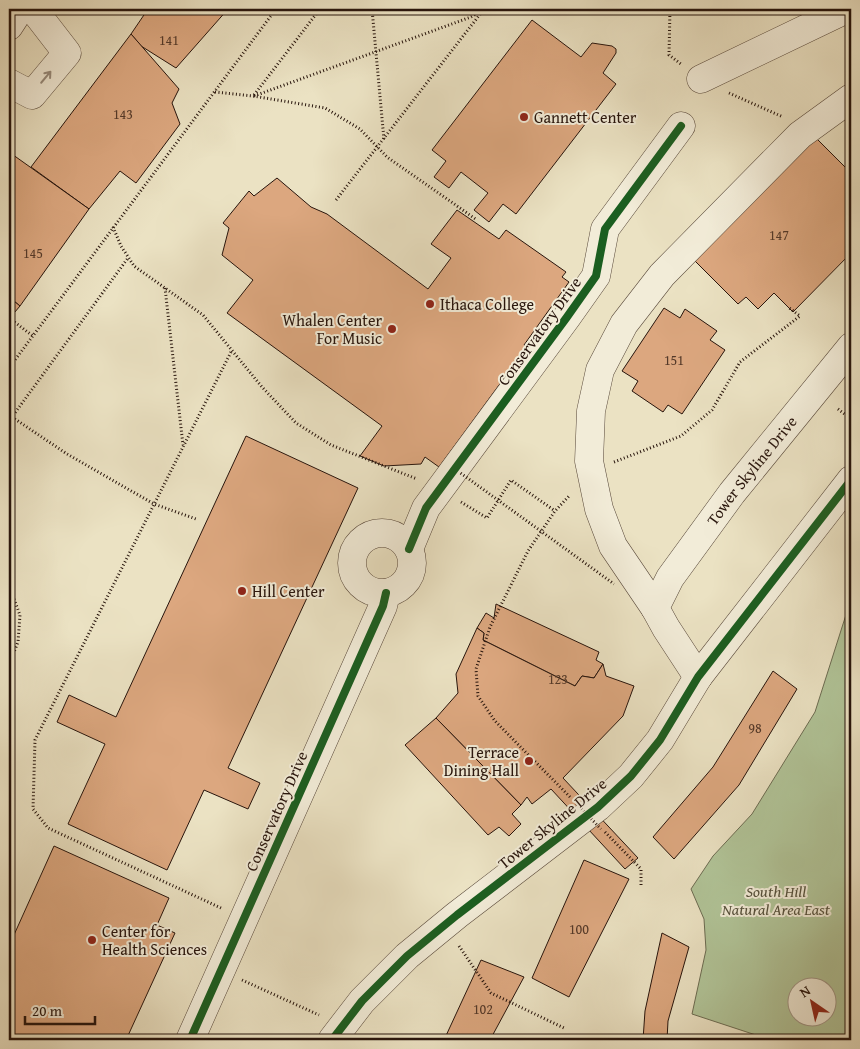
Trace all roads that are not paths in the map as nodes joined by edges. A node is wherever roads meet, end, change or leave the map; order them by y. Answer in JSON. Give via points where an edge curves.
{"nodes":[{"id":1,"x":20,"y":9,"type":"edge"},
{"id":2,"x":33,"y":9,"type":"edge"},
{"id":3,"x":847,"y":9,"type":"edge"},
{"id":4,"x":9,"y":26,"type":"edge"},
{"id":5,"x":701,"y":79,"type":"dead end"},
{"id":6,"x":9,"y":83,"type":"edge"},
{"id":7,"x":851,"y":98,"type":"edge"},
{"id":8,"x":681,"y":126,"type":"dead end"},
{"id":9,"x":851,"y":347,"type":"edge"},
{"id":10,"x":851,"y":480,"type":"edge"},
{"id":11,"x":409,"y":548,"type":"junction"},
{"id":12,"x":386,"y":594,"type":"junction"},
{"id":13,"x":656,"y":608,"type":"junction"},
{"id":14,"x":698,"y":677,"type":"junction"},
{"id":15,"x":336,"y":1035,"type":"edge"},
{"id":16,"x":190,"y":1040,"type":"edge"}],
"edges":[{"from":1,"to":4,"type":"street"},
{"from":6,"to":2,"type":"street","one_way":true,"via":[[32,95],[67,53]]},
{"from":3,"to":5,"type":"street"},
{"from":7,"to":13,"type":"street","via":[[800,135],[662,275],[624,324],[600,370],[591,411],[589,461],[599,509],[613,546]]},
{"from":8,"to":11,"type":"street","name":"Conservatory Drive","via":[[605,229],[596,276],[426,508]]},
{"from":9,"to":13,"type":"street","name":"Tower Skyline Drive","via":[[732,493],[670,578]]},
{"from":10,"to":14,"type":"street","name":"Tower Skyline Drive"},
{"from":11,"to":12,"type":"street","via":[[411,572],[406,582]]},
{"from":11,"to":12,"type":"street","via":[[390,534],[379,533],[358,544],[352,567],[356,578],[363,587]]},
{"from":12,"to":16,"type":"street","name":"Conservatory Drive"},
{"from":13,"to":14,"type":"street"},
{"from":14,"to":15,"type":"street","name":"Tower Skyline Drive","via":[[660,740],[631,776],[598,807],[407,956],[362,1001]]}]}
